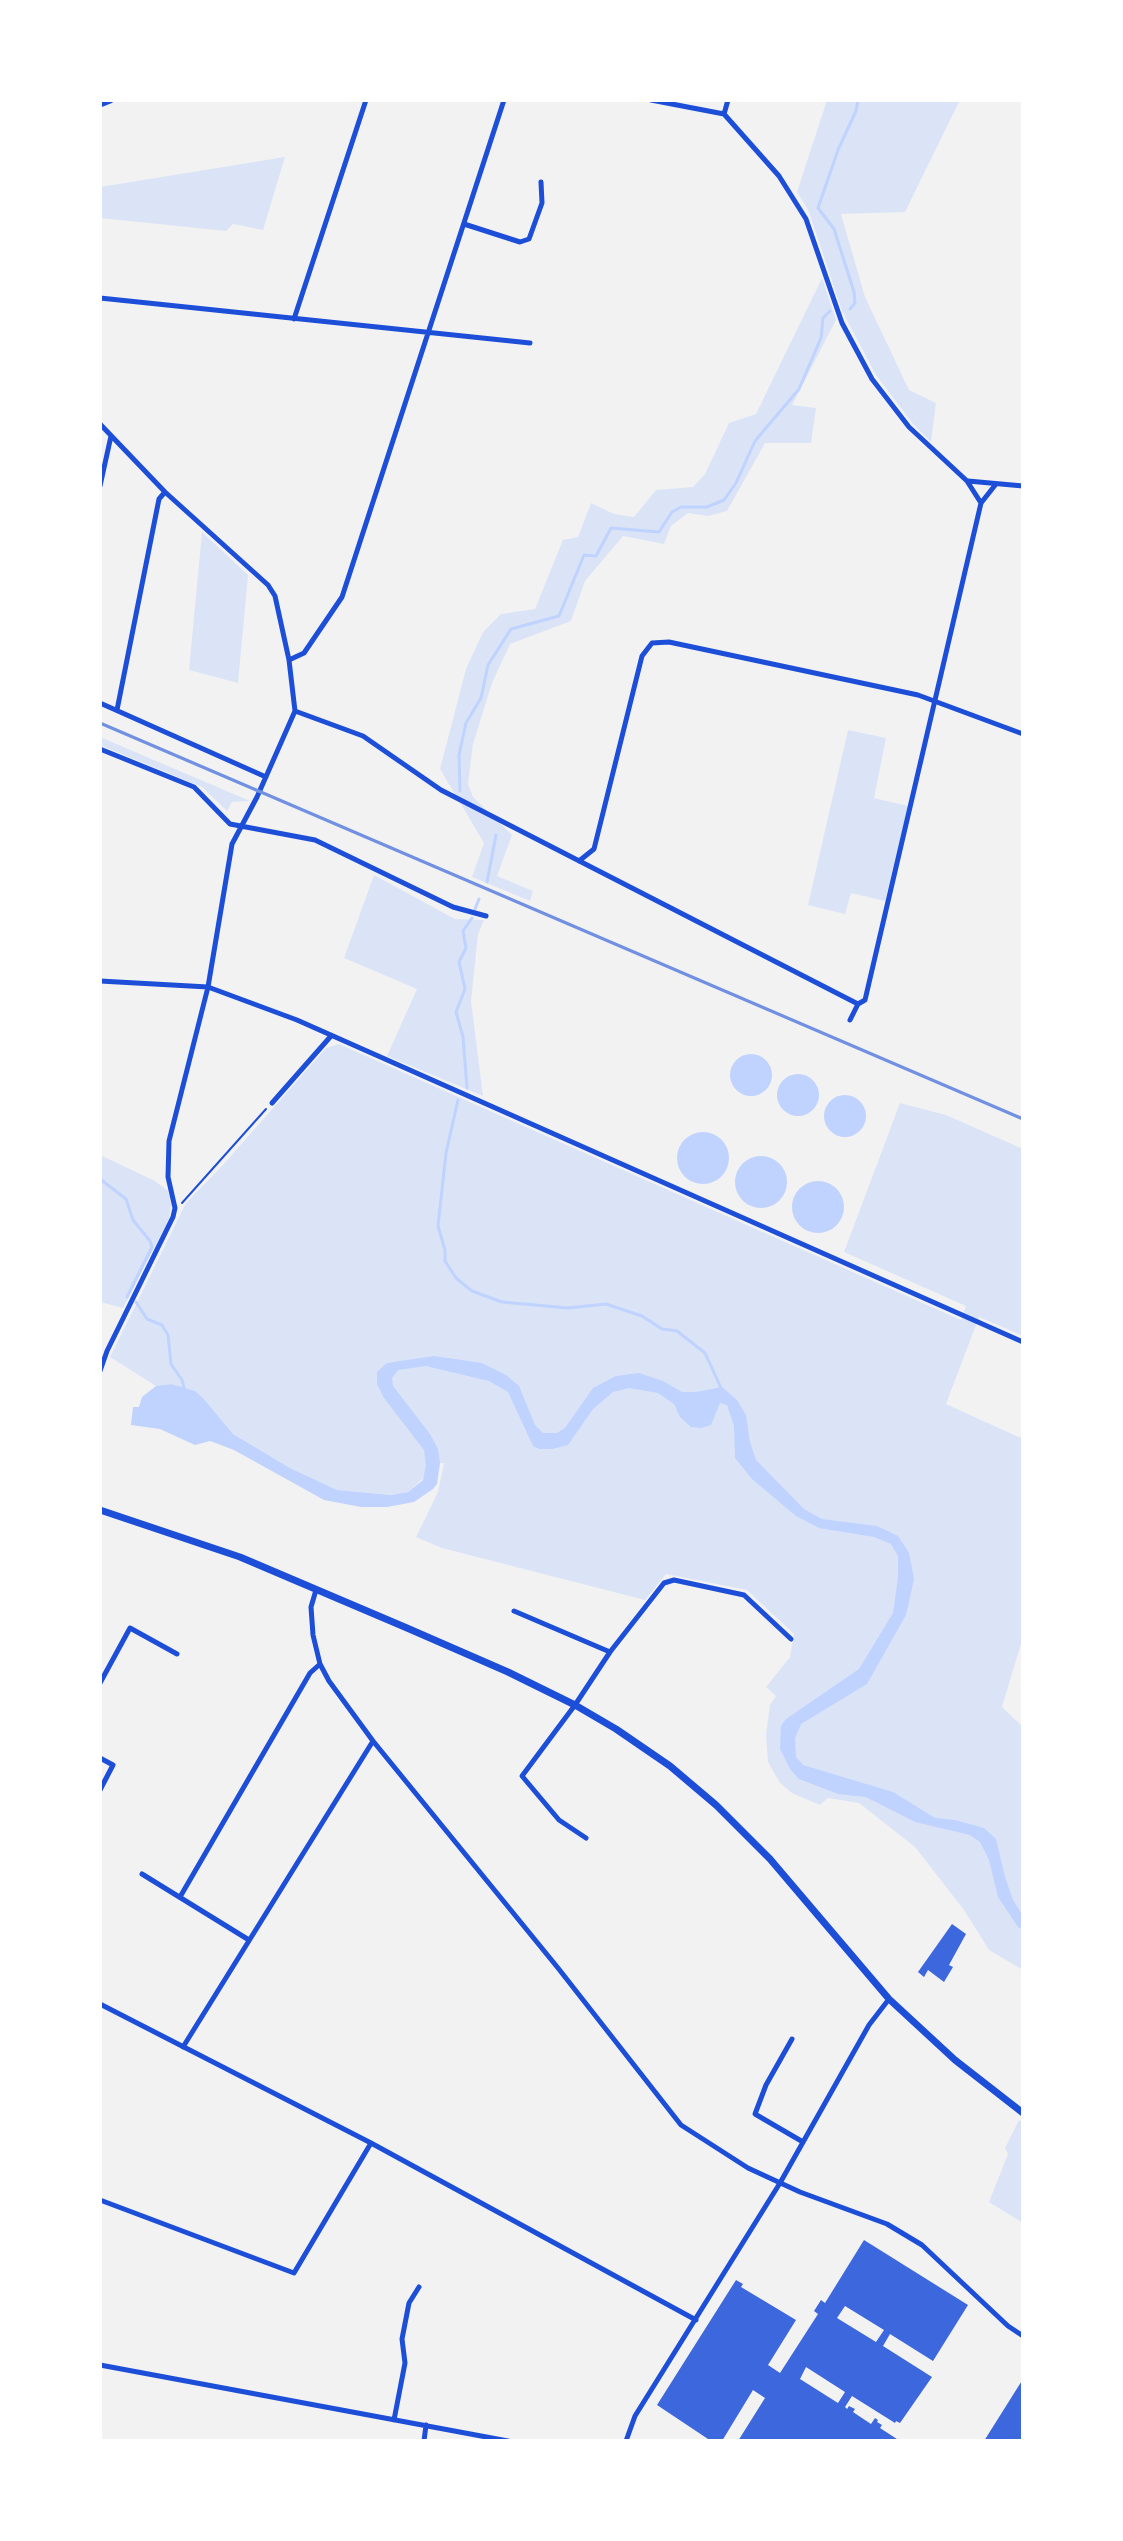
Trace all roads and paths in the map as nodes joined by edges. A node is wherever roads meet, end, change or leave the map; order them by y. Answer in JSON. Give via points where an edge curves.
{"nodes":[{"id":1,"x":110,"y":100,"type":"edge"},
{"id":2,"x":366,"y":100,"type":"edge"},
{"id":3,"x":504,"y":100,"type":"edge"},
{"id":4,"x":651,"y":100,"type":"edge"},
{"id":5,"x":728,"y":100,"type":"edge"},
{"id":6,"x":100,"y":104,"type":"edge"},
{"id":7,"x":724,"y":114,"type":"junction"},
{"id":8,"x":541,"y":182,"type":"dead end"},
{"id":9,"x":464,"y":224,"type":"junction"},
{"id":10,"x":100,"y":298,"type":"edge"},
{"id":11,"x":294,"y":319,"type":"junction"},
{"id":12,"x":430,"y":332,"type":"junction"},
{"id":13,"x":530,"y":343,"type":"dead end"},
{"id":14,"x":100,"y":424,"type":"edge"},
{"id":15,"x":111,"y":436,"type":"junction"},
{"id":16,"x":967,"y":481,"type":"junction"},
{"id":17,"x":996,"y":484,"type":"junction"},
{"id":18,"x":100,"y":486,"type":"edge"},
{"id":19,"x":1023,"y":486,"type":"edge"},
{"id":20,"x":165,"y":492,"type":"junction"},
{"id":21,"x":981,"y":503,"type":"junction"},
{"id":22,"x":289,"y":660,"type":"junction"},
{"id":23,"x":935,"y":702,"type":"junction"},
{"id":24,"x":100,"y":703,"type":"edge"},
{"id":25,"x":117,"y":710,"type":"junction"},
{"id":26,"x":295,"y":711,"type":"junction"},
{"id":27,"x":1023,"y":734,"type":"edge"},
{"id":28,"x":100,"y":749,"type":"edge"},
{"id":29,"x":266,"y":777,"type":"junction"},
{"id":30,"x":242,"y":827,"type":"junction"},
{"id":31,"x":579,"y":861,"type":"junction"},
{"id":32,"x":486,"y":916,"type":"dead end"},
{"id":33,"x":100,"y":981,"type":"edge"},
{"id":34,"x":208,"y":987,"type":"junction"},
{"id":35,"x":858,"y":1004,"type":"junction"},
{"id":36,"x":850,"y":1020,"type":"dead end"},
{"id":37,"x":331,"y":1036,"type":"junction"},
{"id":38,"x":272,"y":1103,"type":"joint"},
{"id":39,"x":175,"y":1208,"type":"junction"},
{"id":40,"x":1023,"y":1342,"type":"edge"},
{"id":41,"x":100,"y":1371,"type":"edge"},
{"id":42,"x":100,"y":1510,"type":"edge"},
{"id":43,"x":316,"y":1590,"type":"junction"},
{"id":44,"x":514,"y":1611,"type":"dead end"},
{"id":45,"x":791,"y":1639,"type":"dead end"},
{"id":46,"x":610,"y":1652,"type":"junction"},
{"id":47,"x":177,"y":1654,"type":"dead end"},
{"id":48,"x":320,"y":1664,"type":"junction"},
{"id":49,"x":100,"y":1683,"type":"edge"},
{"id":50,"x":575,"y":1705,"type":"junction"},
{"id":51,"x":373,"y":1741,"type":"junction"},
{"id":52,"x":100,"y":1758,"type":"edge"},
{"id":53,"x":100,"y":1790,"type":"edge"},
{"id":54,"x":586,"y":1838,"type":"dead end"},
{"id":55,"x":142,"y":1874,"type":"dead end"},
{"id":56,"x":180,"y":1897,"type":"junction"},
{"id":57,"x":249,"y":1940,"type":"junction"},
{"id":58,"x":889,"y":1999,"type":"junction"},
{"id":59,"x":100,"y":2004,"type":"edge"},
{"id":60,"x":792,"y":2039,"type":"dead end"},
{"id":61,"x":183,"y":2047,"type":"junction"},
{"id":62,"x":1023,"y":2113,"type":"edge"},
{"id":63,"x":803,"y":2142,"type":"junction"},
{"id":64,"x":371,"y":2143,"type":"junction"},
{"id":65,"x":780,"y":2183,"type":"junction"},
{"id":66,"x":100,"y":2200,"type":"edge"},
{"id":67,"x":419,"y":2287,"type":"dead end"},
{"id":68,"x":696,"y":2320,"type":"junction"},
{"id":69,"x":1023,"y":2336,"type":"edge"},
{"id":70,"x":100,"y":2365,"type":"edge"},
{"id":71,"x":394,"y":2420,"type":"junction"},
{"id":72,"x":426,"y":2425,"type":"junction"},
{"id":73,"x":627,"y":2440,"type":"edge"},
{"id":74,"x":424,"y":2441,"type":"edge"},
{"id":75,"x":508,"y":2441,"type":"edge"}],
"edges":[{"from":1,"to":6,"type":"main road"},
{"from":2,"to":11,"type":"street"},
{"from":3,"to":9,"type":"street"},
{"from":4,"to":7,"type":"street"},
{"from":5,"to":7,"type":"street"},
{"from":7,"to":16,"type":"street","via":[[779,176],[806,219],[842,323],[872,379],[909,427]]},
{"from":8,"to":9,"type":"street","via":[[542,203],[529,239],[520,242]]},
{"from":9,"to":12,"type":"street"},
{"from":10,"to":11,"type":"street"},
{"from":11,"to":12,"type":"street"},
{"from":12,"to":13,"type":"street"},
{"from":12,"to":22,"type":"street","via":[[342,597],[304,653]]},
{"from":14,"to":15,"type":"street"},
{"from":15,"to":18,"type":"street"},
{"from":15,"to":20,"type":"street"},
{"from":16,"to":17,"type":"street"},
{"from":16,"to":21,"type":"street"},
{"from":17,"to":19,"type":"street"},
{"from":17,"to":21,"type":"street"},
{"from":20,"to":22,"type":"street","via":[[268,585]]},
{"from":20,"to":25,"type":"street","via":[[159,499]]},
{"from":21,"to":23,"type":"street"},
{"from":22,"to":26,"type":"street"},
{"from":23,"to":27,"type":"street"},
{"from":23,"to":31,"type":"street","via":[[684,645],[652,643],[642,656],[594,849]]},
{"from":23,"to":35,"type":"street","via":[[865,1000]]},
{"from":24,"to":25,"type":"street"},
{"from":25,"to":29,"type":"street"},
{"from":26,"to":29,"type":"street"},
{"from":26,"to":31,"type":"street","via":[[363,736],[441,790]]},
{"from":28,"to":30,"type":"street","via":[[194,787],[230,824]]},
{"from":29,"to":30,"type":"street"},
{"from":30,"to":32,"type":"street","via":[[315,840],[453,907]]},
{"from":30,"to":34,"type":"street","via":[[232,844]]},
{"from":31,"to":35,"type":"street"},
{"from":33,"to":34,"type":"street"},
{"from":34,"to":37,"type":"street"},
{"from":34,"to":39,"type":"street","via":[[169,1141],[168,1177]]},
{"from":35,"to":36,"type":"street"},
{"from":37,"to":38,"type":"street"},
{"from":37,"to":40,"type":"street"},
{"from":38,"to":39,"type":"path"},
{"from":39,"to":41,"type":"street"},
{"from":42,"to":43,"type":"main road","via":[[240,1557]]},
{"from":43,"to":48,"type":"street","via":[[310,1616]]},
{"from":43,"to":50,"type":"main road"},
{"from":44,"to":46,"type":"street"},
{"from":45,"to":46,"type":"street","via":[[744,1595],[674,1580],[664,1583]]},
{"from":46,"to":50,"type":"street"},
{"from":47,"to":49,"type":"street","via":[[130,1628]]},
{"from":48,"to":51,"type":"street"},
{"from":48,"to":56,"type":"street"},
{"from":50,"to":54,"type":"street","via":[[522,1776],[559,1820]]},
{"from":50,"to":58,"type":"main road","via":[[644,1748],[716,1805],[770,1859]]},
{"from":51,"to":57,"type":"street"},
{"from":51,"to":65,"type":"street","via":[[681,2125]]},
{"from":52,"to":53,"type":"street","via":[[113,1765]]},
{"from":55,"to":56,"type":"street"},
{"from":56,"to":57,"type":"street"},
{"from":57,"to":61,"type":"street"},
{"from":58,"to":62,"type":"main road"},
{"from":58,"to":63,"type":"street"},
{"from":59,"to":61,"type":"street"},
{"from":60,"to":63,"type":"street","via":[[755,2114]]},
{"from":61,"to":64,"type":"street"},
{"from":63,"to":65,"type":"street"},
{"from":64,"to":66,"type":"street","via":[[294,2273]]},
{"from":64,"to":68,"type":"street"},
{"from":65,"to":68,"type":"street"},
{"from":65,"to":69,"type":"street","via":[[887,2224],[922,2245]]},
{"from":67,"to":71,"type":"street","via":[[409,2303],[402,2339],[405,2363]]},
{"from":68,"to":73,"type":"street","via":[[635,2416]]},
{"from":70,"to":71,"type":"street"},
{"from":71,"to":72,"type":"street"},
{"from":72,"to":74,"type":"street"},
{"from":72,"to":75,"type":"street"}]}
